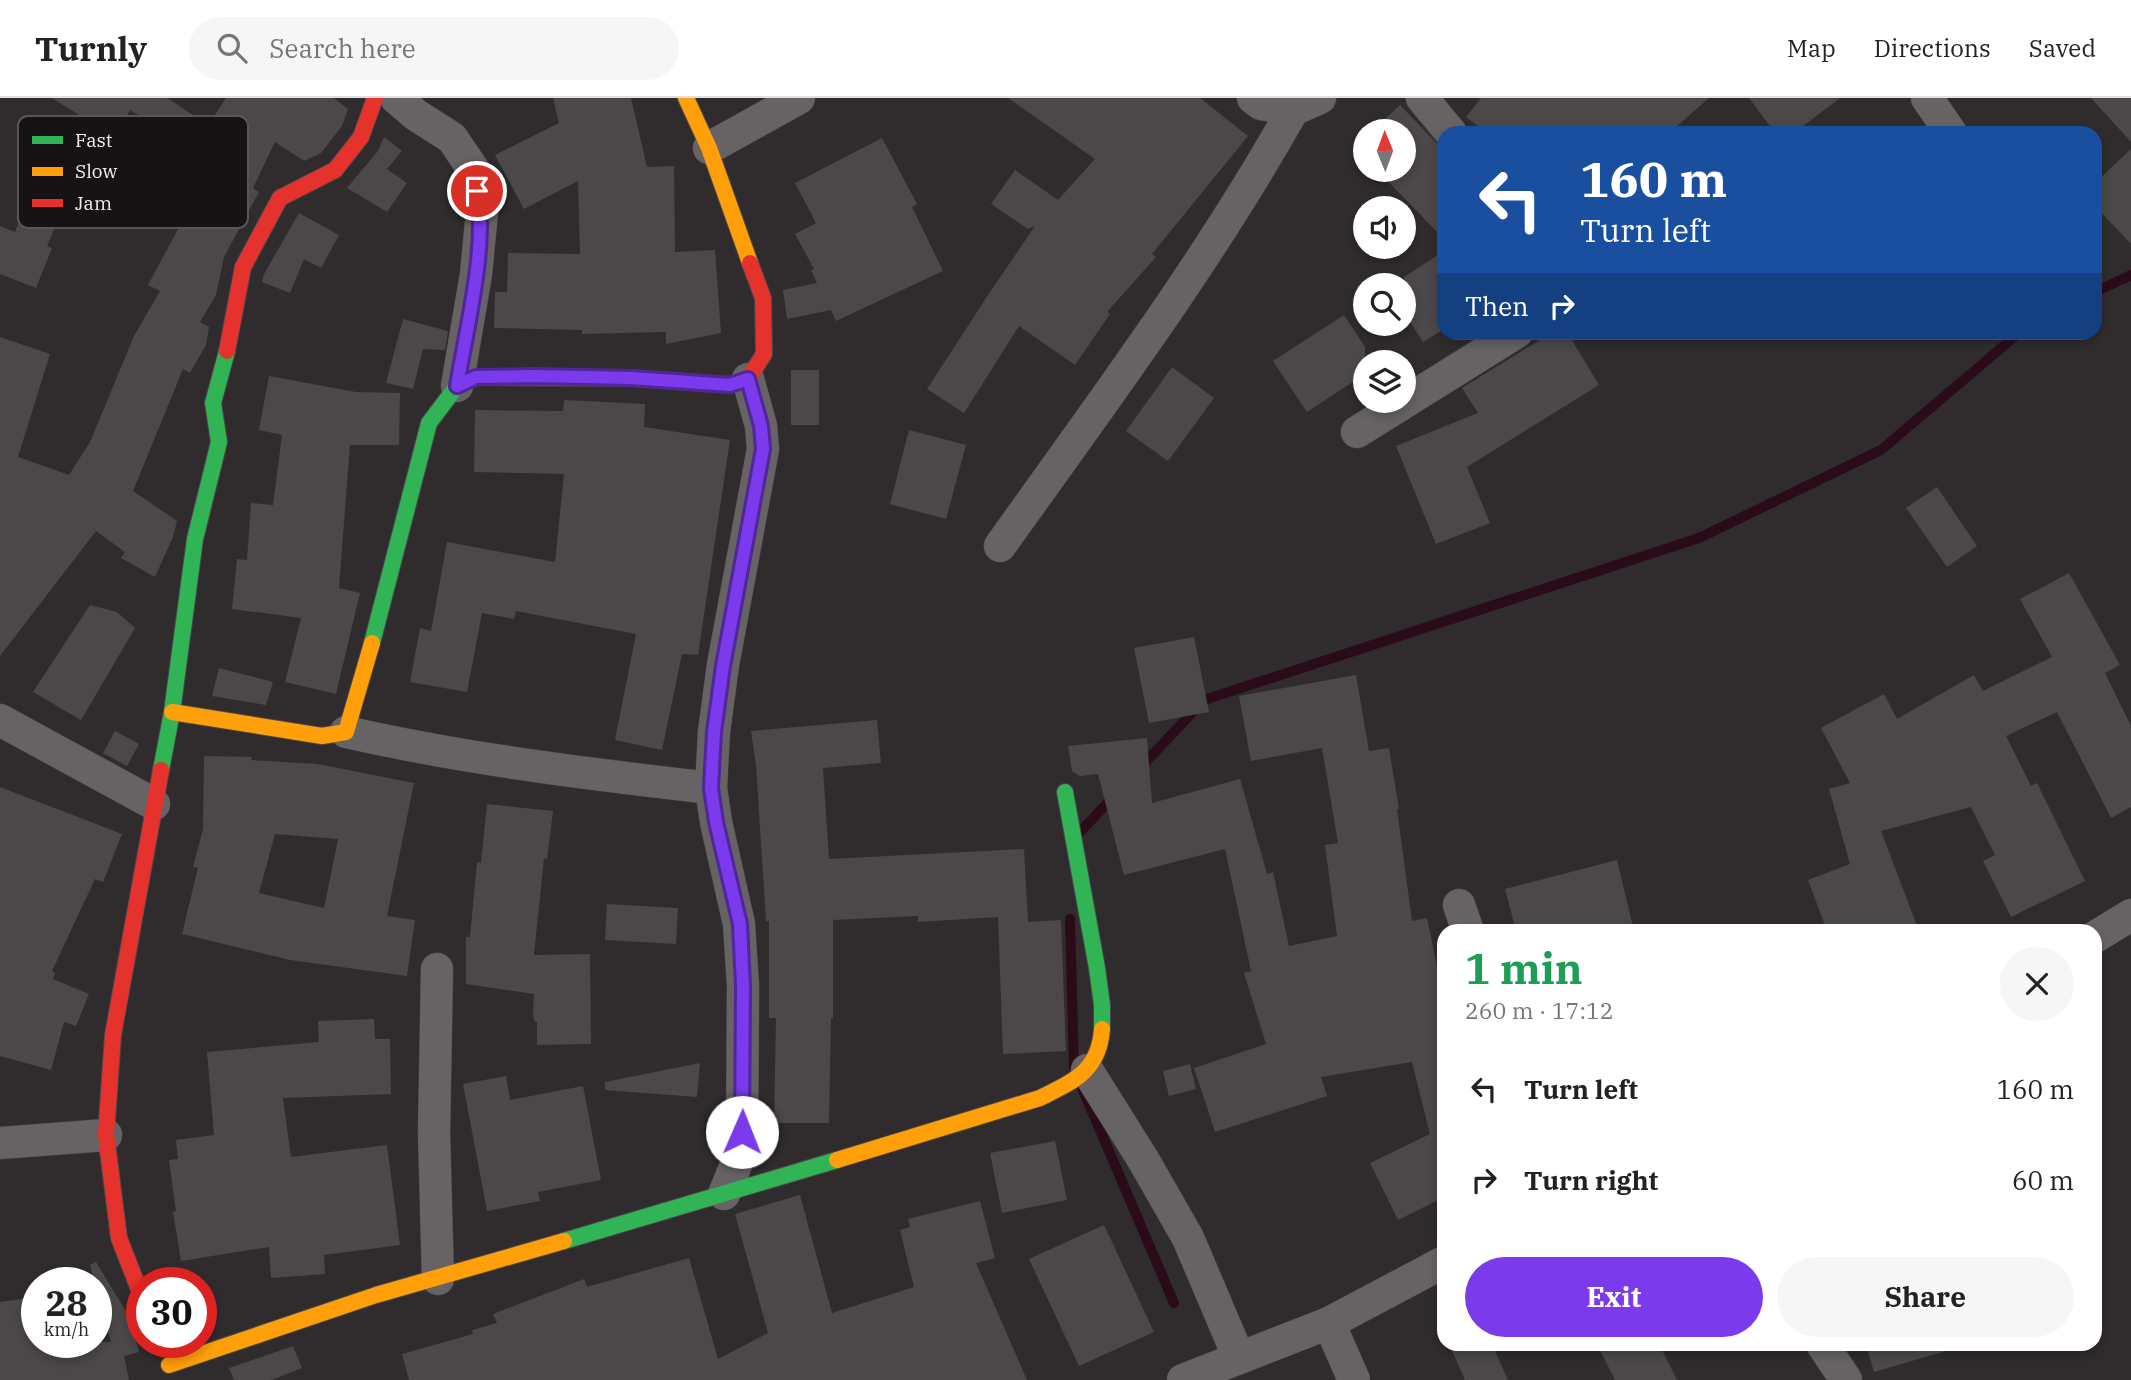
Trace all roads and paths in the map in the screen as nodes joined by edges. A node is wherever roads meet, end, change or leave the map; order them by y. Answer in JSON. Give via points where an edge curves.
{"nodes":[{"id":1,"x":375,"y":98,"type":"edge"},
{"id":2,"x":396,"y":98,"type":"edge"},
{"id":3,"x":686,"y":98,"type":"edge"},
{"id":4,"x":799,"y":98,"type":"edge"},
{"id":5,"x":1253,"y":98,"type":"edge"},
{"id":6,"x":1422,"y":98,"type":"edge"},
{"id":7,"x":1927,"y":98,"type":"edge"},
{"id":8,"x":1306,"y":104,"type":"edge"},
{"id":9,"x":1445,"y":126,"type":"edge"},
{"id":10,"x":1946,"y":126,"type":"edge"},
{"id":11,"x":709,"y":148,"type":"junction"},
{"id":12,"x":1504,"y":340,"type":"edge"},
{"id":13,"x":748,"y":379,"type":"junction"},
{"id":14,"x":457,"y":386,"type":"junction"},
{"id":15,"x":1357,"y":432,"type":"dead end"},
{"id":16,"x":1000,"y":546,"type":"dead end"},
{"id":17,"x":172,"y":712,"type":"junction"},
{"id":18,"x":0,"y":720,"type":"edge"},
{"id":19,"x":346,"y":732,"type":"junction"},
{"id":20,"x":711,"y":788,"type":"junction"},
{"id":21,"x":1065,"y":792,"type":"dead end"},
{"id":22,"x":154,"y":804,"type":"junction"},
{"id":23,"x":2131,"y":915,"type":"edge"},
{"id":24,"x":2102,"y":933,"type":"edge"},
{"id":25,"x":437,"y":969,"type":"dead end"},
{"id":26,"x":1087,"y":1070,"type":"junction"},
{"id":27,"x":106,"y":1135,"type":"junction"},
{"id":28,"x":0,"y":1143,"type":"edge"},
{"id":29,"x":724,"y":1194,"type":"junction"},
{"id":30,"x":1437,"y":1266,"type":"edge"},
{"id":31,"x":130,"y":1267,"type":"edge"},
{"id":32,"x":438,"y":1279,"type":"junction"},
{"id":33,"x":1329,"y":1323,"type":"junction"},
{"id":34,"x":1827,"y":1351,"type":"edge"},
{"id":35,"x":1239,"y":1358,"type":"junction"},
{"id":36,"x":168,"y":1363,"type":"edge"},
{"id":37,"x":1183,"y":1380,"type":"edge"},
{"id":38,"x":1354,"y":1380,"type":"edge"},
{"id":39,"x":1846,"y":1380,"type":"edge"}],
"edges":[{"from":1,"to":17,"type":"street","via":[[361,136],[335,170],[280,198],[243,267],[213,403],[219,442],[195,539]]},
{"from":2,"to":14,"type":"street","via":[[452,138],[473,169],[482,212]]},
{"from":3,"to":11,"type":"street"},
{"from":4,"to":11,"type":"street"},
{"from":5,"to":8,"type":"street","via":[[1261,104]]},
{"from":6,"to":9,"type":"street"},
{"from":7,"to":10,"type":"street"},
{"from":8,"to":16,"type":"street","via":[[1135,358]]},
{"from":11,"to":13,"type":"street","via":[[763,298],[764,354]]},
{"from":12,"to":15,"type":"street"},
{"from":13,"to":14,"type":"street","via":[[730,385],[631,378],[476,377]]},
{"from":13,"to":20,"type":"street","via":[[763,449],[723,666]]},
{"from":14,"to":19,"type":"street","via":[[429,423]]},
{"from":17,"to":19,"type":"street","via":[[322,736]]},
{"from":17,"to":22,"type":"street"},
{"from":18,"to":22,"type":"street"},
{"from":19,"to":20,"type":"street","via":[[415,748]]},
{"from":20,"to":29,"type":"street","via":[[740,924],[743,986],[742,1150]]},
{"from":21,"to":26,"type":"street","via":[[1100,986],[1098,1052]]},
{"from":22,"to":27,"type":"street","via":[[113,1035]]},
{"from":23,"to":24,"type":"street"},
{"from":25,"to":32,"type":"street","via":[[434,1133]]},
{"from":26,"to":29,"type":"street","via":[[1040,1098]]},
{"from":26,"to":35,"type":"street","via":[[1188,1238]]},
{"from":27,"to":28,"type":"street"},
{"from":27,"to":31,"type":"street","via":[[119,1238]]},
{"from":29,"to":32,"type":"street"},
{"from":30,"to":33,"type":"street"},
{"from":32,"to":36,"type":"street"},
{"from":33,"to":35,"type":"street"},
{"from":33,"to":38,"type":"street"},
{"from":34,"to":39,"type":"street"},
{"from":35,"to":37,"type":"street"}]}
